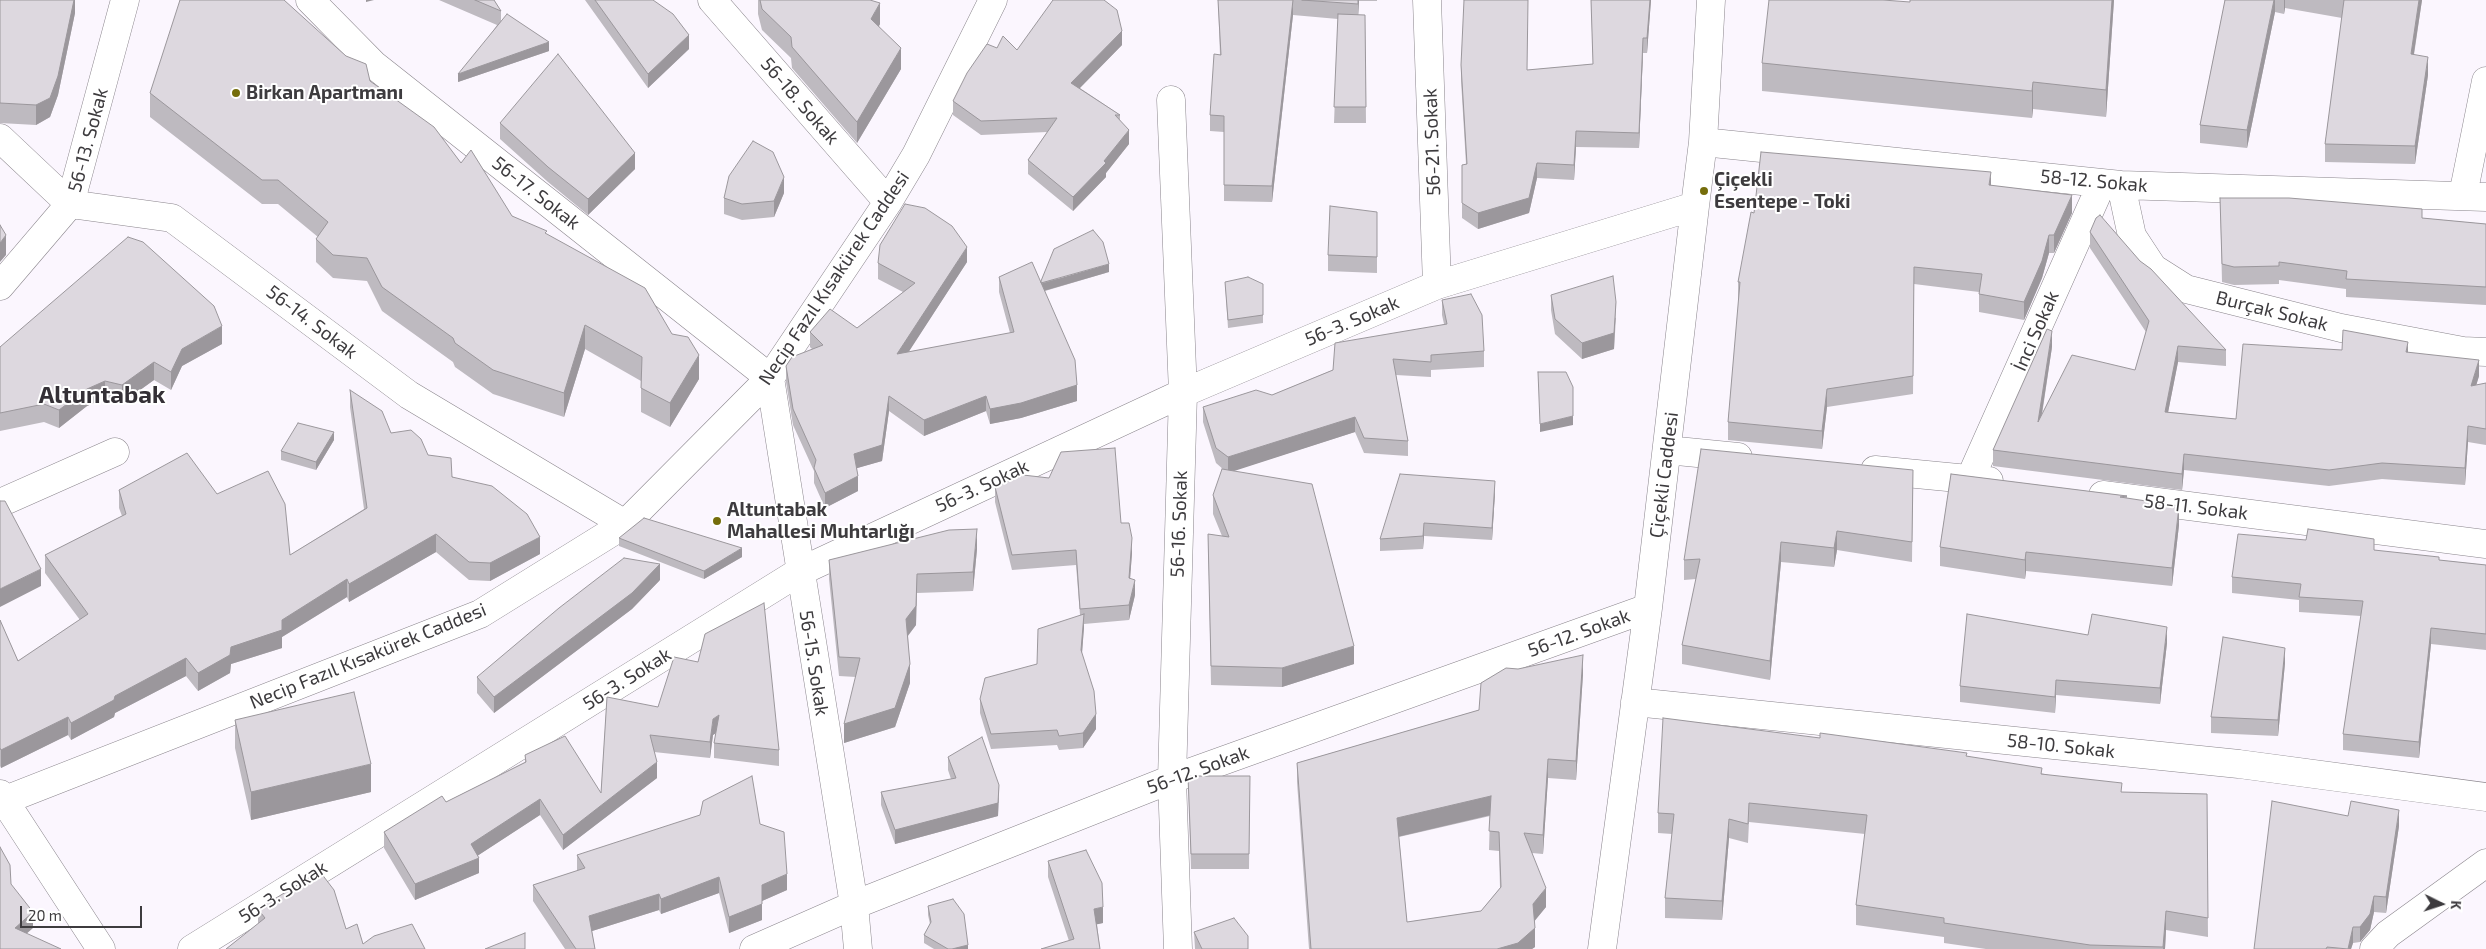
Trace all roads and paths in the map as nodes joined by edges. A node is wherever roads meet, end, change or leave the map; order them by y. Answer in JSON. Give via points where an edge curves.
{"nodes":[{"id":1,"x":125,"y":0,"type":"edge"},
{"id":2,"x":310,"y":0,"type":"edge"},
{"id":3,"x":712,"y":0,"type":"edge"},
{"id":4,"x":993,"y":0,"type":"edge"},
{"id":5,"x":1427,"y":0,"type":"edge"},
{"id":6,"x":1711,"y":0,"type":"edge"},
{"id":7,"x":2486,"y":81,"type":"edge"},
{"id":8,"x":1172,"y":100,"type":"dead end"},
{"id":9,"x":0,"y":138,"type":"edge"},
{"id":10,"x":1703,"y":142,"type":"junction"},
{"id":11,"x":2112,"y":184,"type":"junction"},
{"id":12,"x":2475,"y":196,"type":"edge"},
{"id":13,"x":888,"y":202,"type":"junction"},
{"id":14,"x":70,"y":204,"type":"junction"},
{"id":15,"x":1695,"y":206,"type":"junction"},
{"id":16,"x":1437,"y":285,"type":"junction"},
{"id":17,"x":0,"y":286,"type":"edge"},
{"id":18,"x":2486,"y":352,"type":"edge"},
{"id":19,"x":770,"y":378,"type":"junction"},
{"id":20,"x":1183,"y":393,"type":"junction"},
{"id":21,"x":1667,"y":450,"type":"junction"},
{"id":22,"x":115,"y":452,"type":"dead end"},
{"id":23,"x":1765,"y":459,"type":"edge"},
{"id":24,"x":1853,"y":468,"type":"edge"},
{"id":25,"x":1970,"y":479,"type":"junction"},
{"id":26,"x":2009,"y":484,"type":"edge"},
{"id":27,"x":2078,"y":492,"type":"edge"},
{"id":28,"x":0,"y":503,"type":"edge"},
{"id":29,"x":625,"y":524,"type":"junction"},
{"id":30,"x":2486,"y":544,"type":"edge"},
{"id":31,"x":799,"y":572,"type":"junction"},
{"id":32,"x":1648,"y":608,"type":"junction"},
{"id":33,"x":1635,"y":702,"type":"junction"},
{"id":34,"x":1172,"y":779,"type":"junction"},
{"id":35,"x":2486,"y":797,"type":"edge"},
{"id":36,"x":1,"y":799,"type":"edge"},
{"id":37,"x":2486,"y":863,"type":"edge"},
{"id":38,"x":854,"y":905,"type":"junction"},
{"id":39,"x":101,"y":949,"type":"edge"},
{"id":40,"x":192,"y":949,"type":"edge"},
{"id":41,"x":754,"y":949,"type":"edge"},
{"id":42,"x":858,"y":949,"type":"edge"},
{"id":43,"x":1178,"y":949,"type":"edge"},
{"id":44,"x":1602,"y":949,"type":"edge"},
{"id":45,"x":2374,"y":949,"type":"edge"}],
"edges":[{"from":1,"to":14,"type":"street","name":"56-13. Sokak"},
{"from":2,"to":19,"type":"street","name":"56-17. Sokak","via":[[374,65]]},
{"from":3,"to":13,"type":"street","name":"56-18. Sokak"},
{"from":4,"to":13,"type":"street","name":"Necip Fazıl Kısakürek Caddesi","via":[[916,155]]},
{"from":5,"to":16,"type":"street","name":"56-21. Sokak"},
{"from":6,"to":10,"type":"street","name":"Çiçekli Caddesi"},
{"from":7,"to":12,"type":"street"},
{"from":8,"to":20,"type":"street","name":"56-16. Sokak"},
{"from":9,"to":14,"type":"street"},
{"from":10,"to":11,"type":"street","name":"58-12. Sokak"},
{"from":10,"to":15,"type":"street","name":"Çiçekli Caddesi"},
{"from":11,"to":12,"type":"street","name":"58-12. Sokak"},
{"from":11,"to":18,"type":"street","name":"Burçak Sokak","via":[[2132,236],[2153,268],[2186,289],[2341,328],[2463,351]]},
{"from":11,"to":25,"type":"street","name":"İnci Sokak"},
{"from":13,"to":19,"type":"street","name":"Necip Fazıl Kısakürek Caddesi"},
{"from":14,"to":17,"type":"street","name":"56-13. Sokak"},
{"from":14,"to":29,"type":"street","name":"56-14. Sokak","via":[[172,218],[409,395]]},
{"from":15,"to":16,"type":"street","name":"56-3. Sokak"},
{"from":15,"to":21,"type":"street","name":"Çiçekli Caddesi"},
{"from":16,"to":20,"type":"street","name":"56-3. Sokak"},
{"from":19,"to":29,"type":"street","name":"Necip Fazıl Kısakürek Caddesi"},
{"from":19,"to":31,"type":"street","name":"56-15. Sokak"},
{"from":20,"to":31,"type":"street","name":"56-3. Sokak"},
{"from":20,"to":34,"type":"street","name":"56-16. Sokak"},
{"from":21,"to":23,"type":"street"},
{"from":21,"to":32,"type":"street","name":"Çiçekli Caddesi"},
{"from":22,"to":28,"type":"street"},
{"from":24,"to":25,"type":"street"},
{"from":25,"to":26,"type":"street"},
{"from":27,"to":30,"type":"street","name":"58-11. Sokak"},
{"from":29,"to":36,"type":"street","name":"Necip Fazıl Kısakürek Caddesi","via":[[480,614]]},
{"from":31,"to":38,"type":"street","name":"56-15. Sokak"},
{"from":31,"to":40,"type":"street","name":"56-3. Sokak"},
{"from":32,"to":33,"type":"street","name":"Çiçekli Caddesi"},
{"from":32,"to":34,"type":"street","name":"56-12. Sokak"},
{"from":33,"to":35,"type":"street","name":"58-10. Sokak","via":[[2240,764]]},
{"from":33,"to":44,"type":"street","name":"Çiçekli Caddesi"},
{"from":34,"to":38,"type":"street","name":"56-12. Sokak"},
{"from":34,"to":43,"type":"street","name":"56-16. Sokak"},
{"from":36,"to":39,"type":"street"},
{"from":37,"to":45,"type":"street","via":[[2388,934]]},
{"from":38,"to":41,"type":"street","name":"56-12. Sokak"},
{"from":38,"to":42,"type":"street","name":"56-15. Sokak"}]}
